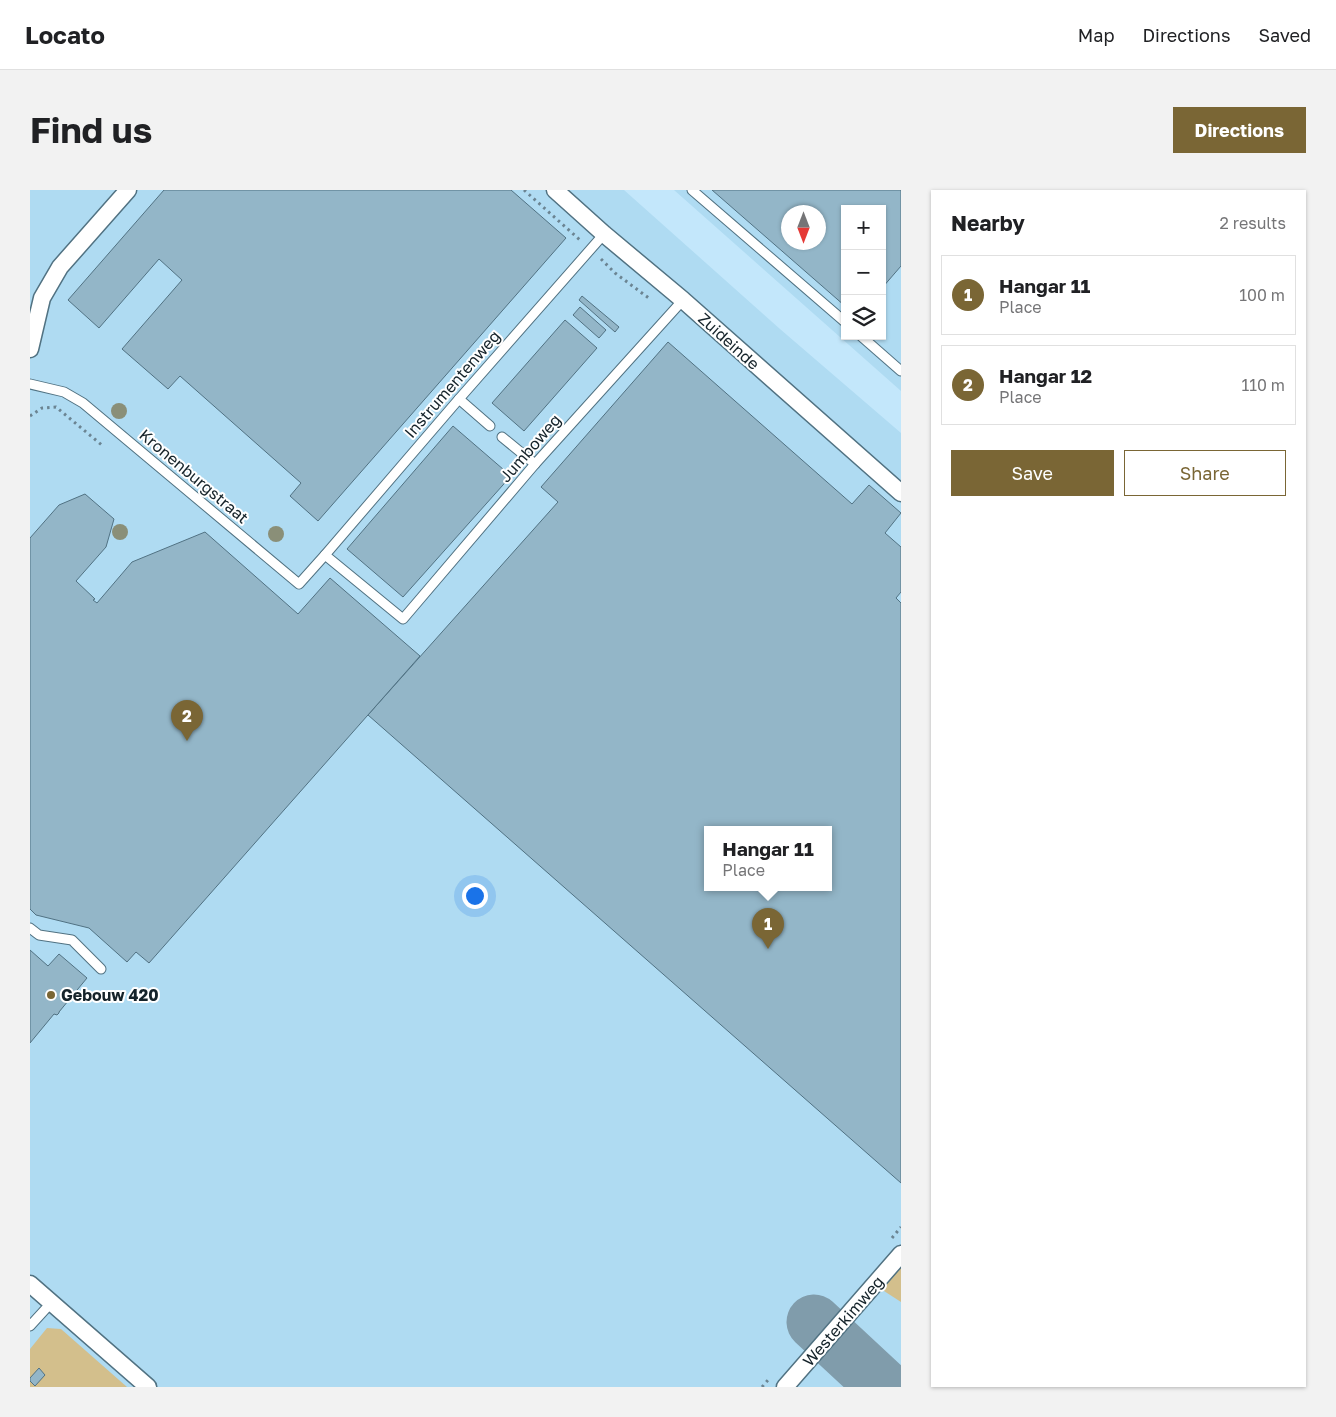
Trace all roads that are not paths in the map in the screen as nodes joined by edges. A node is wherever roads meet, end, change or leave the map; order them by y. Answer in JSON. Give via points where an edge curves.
{"nodes":[{"id":1,"x":128,"y":190,"type":"edge"},
{"id":2,"x":555,"y":190,"type":"edge"},
{"id":3,"x":692,"y":190,"type":"edge"},
{"id":4,"x":604,"y":234,"type":"junction"},
{"id":5,"x":683,"y":300,"type":"junction"},
{"id":6,"x":841,"y":319,"type":"edge"},
{"id":7,"x":866,"y":340,"type":"edge"},
{"id":8,"x":30,"y":349,"type":"edge"},
{"id":9,"x":901,"y":371,"type":"edge"},
{"id":10,"x":30,"y":384,"type":"edge"},
{"id":11,"x":459,"y":399,"type":"junction"},
{"id":12,"x":490,"y":426,"type":"dead end"},
{"id":13,"x":502,"y":437,"type":"dead end"},
{"id":14,"x":535,"y":464,"type":"junction"},
{"id":15,"x":901,"y":493,"type":"edge"},
{"id":16,"x":325,"y":555,"type":"junction"},
{"id":17,"x":30,"y":928,"type":"edge"},
{"id":18,"x":101,"y":969,"type":"dead end"},
{"id":19,"x":901,"y":1254,"type":"edge"},
{"id":20,"x":30,"y":1284,"type":"edge"},
{"id":21,"x":51,"y":1302,"type":"junction"},
{"id":22,"x":30,"y":1326,"type":"edge"},
{"id":23,"x":148,"y":1387,"type":"edge"},
{"id":24,"x":784,"y":1387,"type":"edge"}],
"edges":[{"from":1,"to":8,"type":"street","via":[[60,268],[42,298]]},
{"from":2,"to":4,"type":"street","name":"Zuideinde"},
{"from":3,"to":6,"type":"lane"},
{"from":4,"to":5,"type":"street","name":"Zuideinde"},
{"from":4,"to":11,"type":"lane","name":"Instrumentenweg"},
{"from":5,"to":14,"type":"lane","name":"Jumboweg"},
{"from":5,"to":15,"type":"street","name":"Zuideinde"},
{"from":7,"to":9,"type":"lane"},
{"from":10,"to":16,"type":"lane","name":"Kronenburgstraat","via":[[64,392],[83,403],[299,584]]},
{"from":11,"to":12,"type":"lane"},
{"from":11,"to":16,"type":"lane","name":"Instrumentenweg"},
{"from":13,"to":14,"type":"lane"},
{"from":14,"to":16,"type":"lane","name":"Jumboweg","via":[[402,620]]},
{"from":17,"to":18,"type":"lane","via":[[39,935],[72,940]]},
{"from":19,"to":24,"type":"street","name":"Westerkimweg"},
{"from":20,"to":21,"type":"street"},
{"from":21,"to":22,"type":"lane"},
{"from":21,"to":23,"type":"street"}]}
